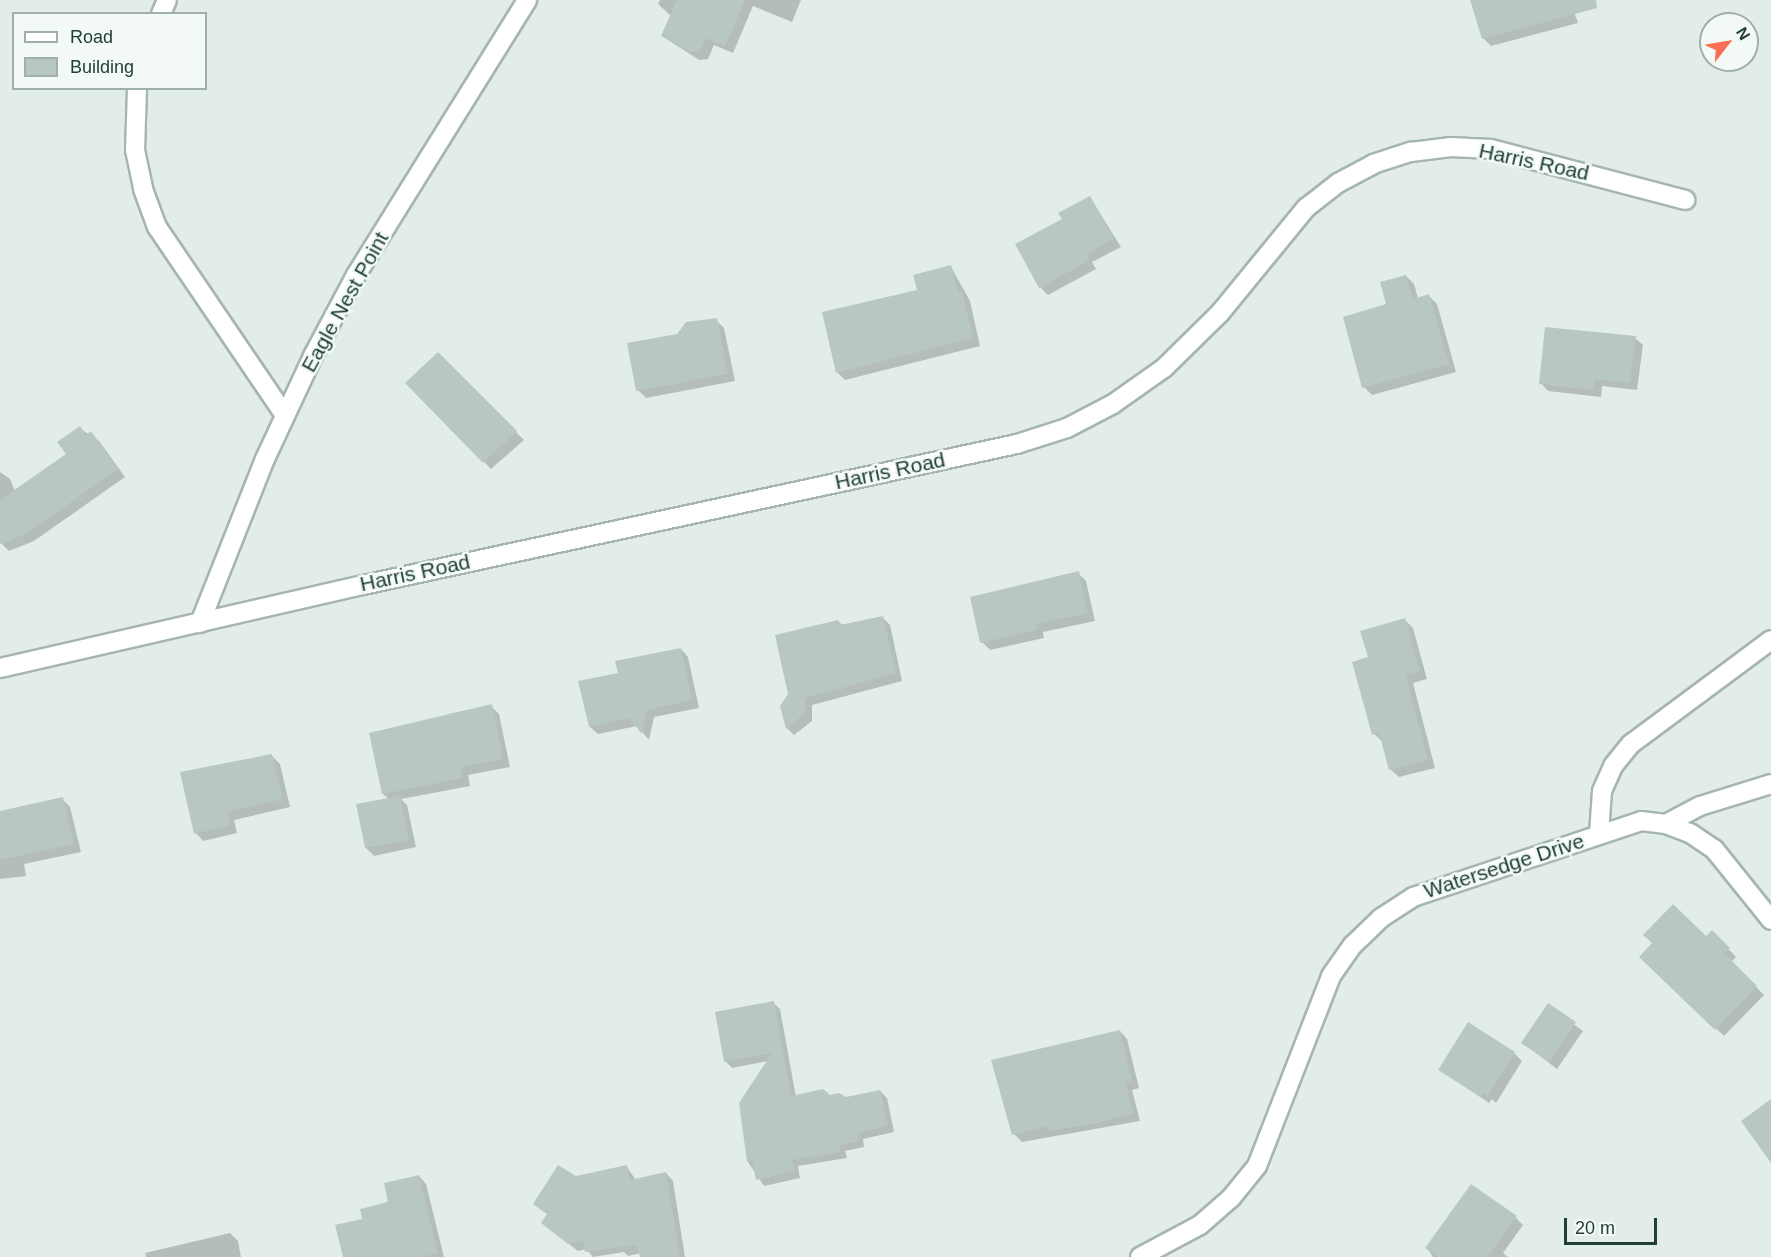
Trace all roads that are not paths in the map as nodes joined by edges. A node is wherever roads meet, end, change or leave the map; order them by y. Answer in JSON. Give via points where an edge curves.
{"nodes":[{"id":1,"x":527,"y":0,"type":"edge"},
{"id":2,"x":137,"y":90,"type":"edge"},
{"id":3,"x":1685,"y":200,"type":"dead end"},
{"id":4,"x":285,"y":415,"type":"junction"},
{"id":5,"x":200,"y":623,"type":"junction"},
{"id":6,"x":1771,"y":640,"type":"edge"},
{"id":7,"x":0,"y":668,"type":"edge"},
{"id":8,"x":1771,"y":784,"type":"edge"},
{"id":9,"x":1666,"y":824,"type":"junction"},
{"id":10,"x":1599,"y":834,"type":"junction"},
{"id":11,"x":1771,"y":920,"type":"edge"},
{"id":12,"x":1140,"y":1257,"type":"edge"}],
"edges":[{"from":1,"to":4,"type":"street","name":"Eagle Nest Point","via":[[356,275]]},
{"from":2,"to":4,"type":"street","via":[[135,150],[143,189],[157,227]]},
{"from":3,"to":5,"type":"street","name":"Harris Road","via":[[1491,149],[1451,147],[1412,152],[1373,164],[1338,183],[1306,208],[1220,314],[1164,368],[1113,405],[1067,428],[1017,444]]},
{"from":4,"to":5,"type":"street","name":"Eagle Nest Point"},
{"from":5,"to":7,"type":"street","name":"Harris Road"},
{"from":6,"to":10,"type":"street","via":[[1631,744],[1613,766],[1602,791]]},
{"from":8,"to":9,"type":"street","via":[[1700,806]]},
{"from":9,"to":10,"type":"street","name":"Watersedge Drive","via":[[1641,821]]},
{"from":9,"to":11,"type":"street","name":"Watersedge Drive","via":[[1690,833],[1714,849]]},
{"from":10,"to":12,"type":"street","name":"Watersedge Drive","via":[[1434,887],[1381,918],[1353,945],[1331,976],[1257,1166],[1231,1198],[1200,1225]]}]}
